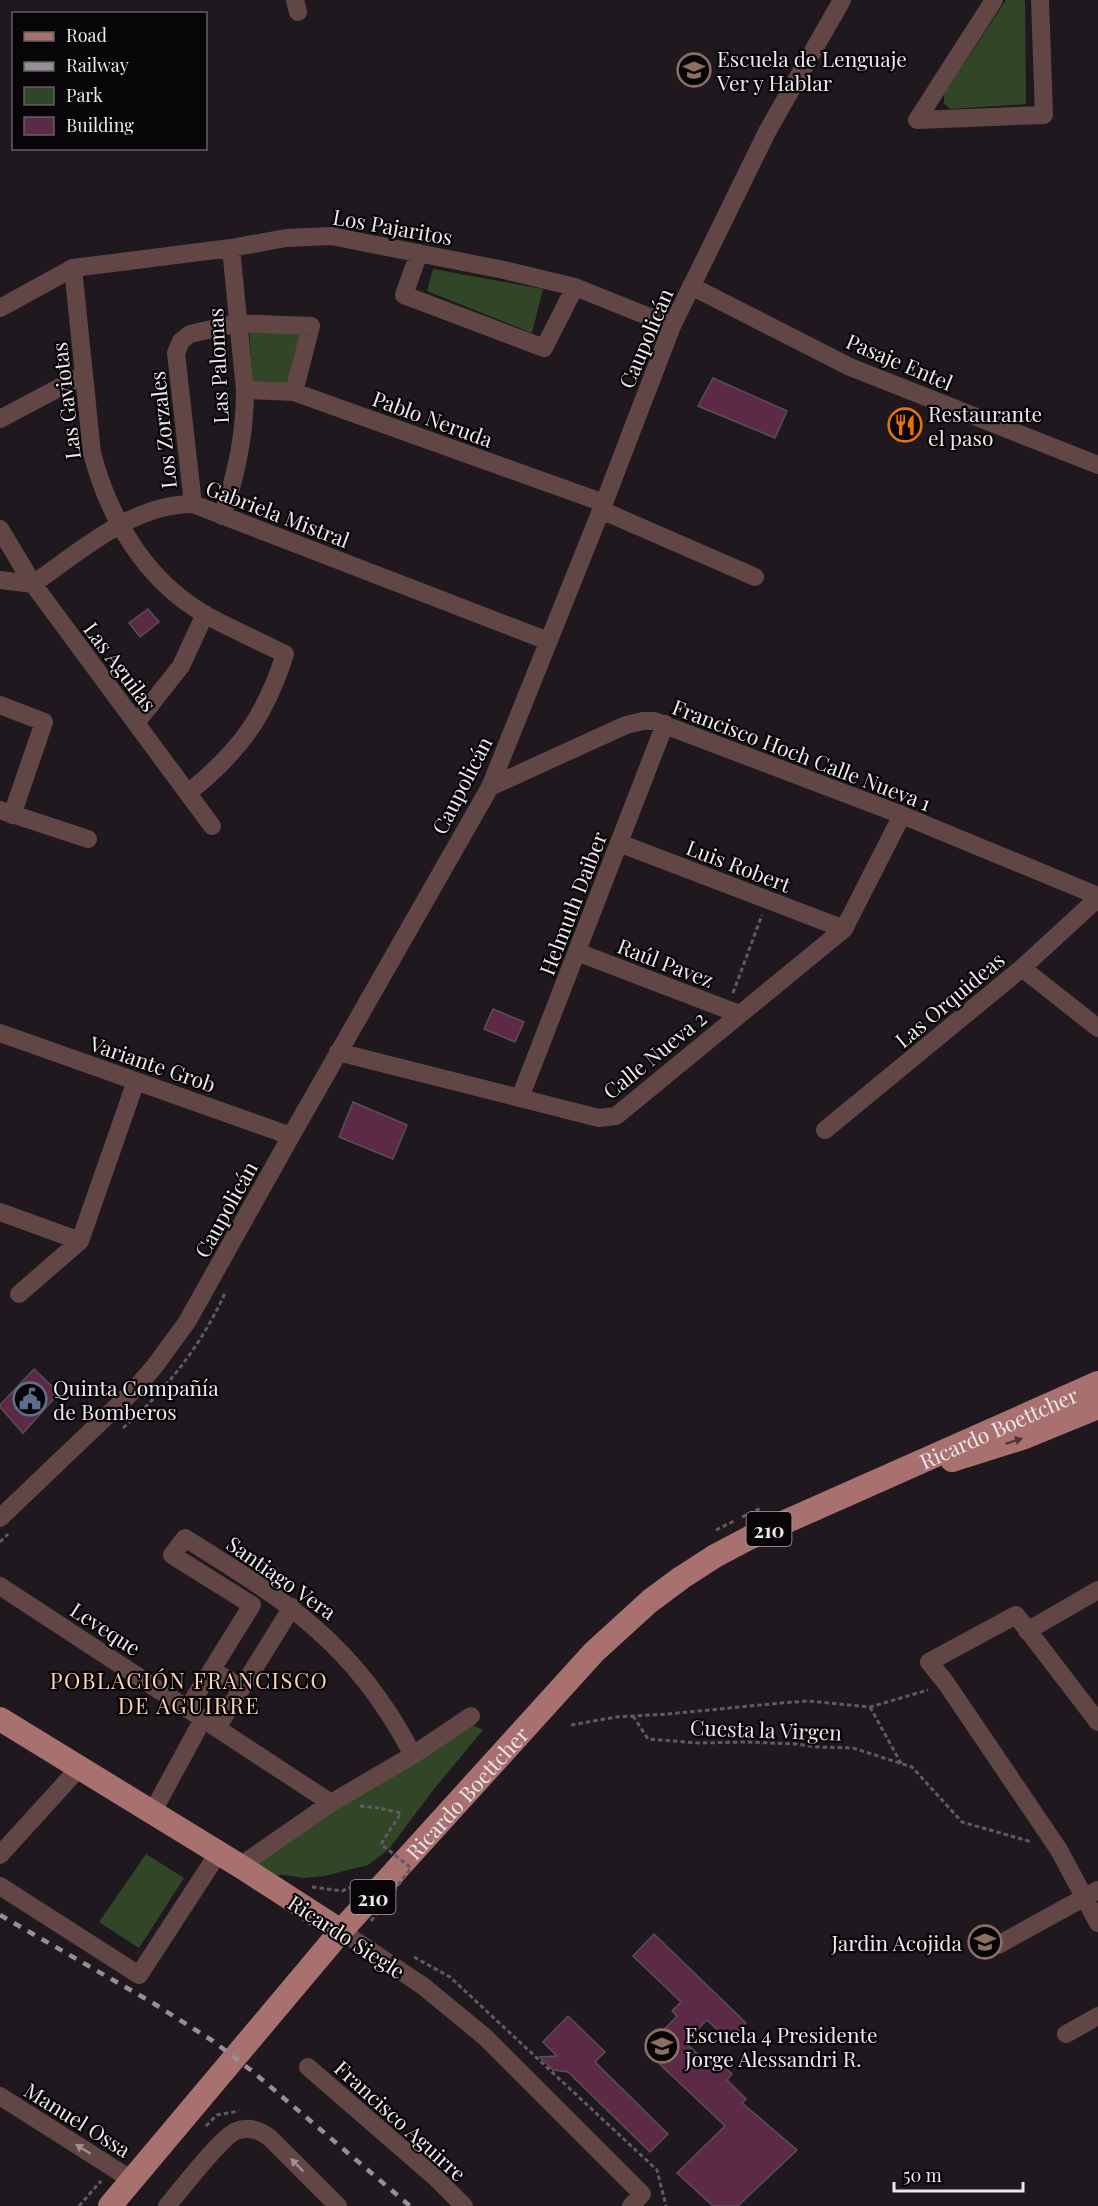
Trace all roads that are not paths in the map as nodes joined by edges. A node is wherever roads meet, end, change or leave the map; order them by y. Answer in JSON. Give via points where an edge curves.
{"nodes":[{"id":1,"x":842,"y":0,"type":"edge"},
{"id":2,"x":994,"y":0,"type":"edge"},
{"id":3,"x":1040,"y":0,"type":"edge"},
{"id":4,"x":231,"y":248,"type":"junction"},
{"id":5,"x":419,"y":252,"type":"junction"},
{"id":6,"x":73,"y":268,"type":"junction"},
{"id":7,"x":691,"y":286,"type":"junction"},
{"id":8,"x":575,"y":288,"type":"junction"},
{"id":9,"x":0,"y":308,"type":"edge"},
{"id":10,"x":238,"y":323,"type":"junction"},
{"id":11,"x":672,"y":326,"type":"junction"},
{"id":12,"x":83,"y":375,"type":"junction"},
{"id":13,"x":245,"y":390,"type":"junction"},
{"id":14,"x":294,"y":392,"type":"junction"},
{"id":15,"x":0,"y":419,"type":"edge"},
{"id":16,"x":1098,"y":465,"type":"edge"},
{"id":17,"x":192,"y":504,"type":"junction"},
{"id":18,"x":602,"y":507,"type":"junction"},
{"id":19,"x":222,"y":516,"type":"junction"},
{"id":20,"x":119,"y":525,"type":"junction"},
{"id":21,"x":0,"y":529,"type":"edge"},
{"id":22,"x":755,"y":577,"type":"dead end"},
{"id":23,"x":0,"y":580,"type":"edge"},
{"id":24,"x":33,"y":584,"type":"junction"},
{"id":25,"x":205,"y":614,"type":"junction"},
{"id":26,"x":548,"y":641,"type":"junction"},
{"id":27,"x":0,"y":705,"type":"edge"},
{"id":28,"x":136,"y":723,"type":"junction"},
{"id":29,"x":666,"y":724,"type":"junction"},
{"id":30,"x":490,"y":787,"type":"junction"},
{"id":31,"x":188,"y":793,"type":"junction"},
{"id":32,"x":6,"y":812,"type":"edge"},
{"id":33,"x":902,"y":815,"type":"junction"},
{"id":34,"x":212,"y":826,"type":"dead end"},
{"id":35,"x":88,"y":839,"type":"dead end"},
{"id":36,"x":619,"y":843,"type":"junction"},
{"id":37,"x":1098,"y":897,"type":"edge"},
{"id":38,"x":844,"y":929,"type":"junction"},
{"id":39,"x":577,"y":952,"type":"junction"},
{"id":40,"x":1022,"y":968,"type":"junction"},
{"id":41,"x":733,"y":1011,"type":"junction"},
{"id":42,"x":1098,"y":1028,"type":"edge"},
{"id":43,"x":0,"y":1033,"type":"edge"},
{"id":44,"x":338,"y":1052,"type":"junction"},
{"id":45,"x":136,"y":1081,"type":"junction"},
{"id":46,"x":520,"y":1098,"type":"junction"},
{"id":47,"x":825,"y":1130,"type":"dead end"},
{"id":48,"x":291,"y":1136,"type":"junction"},
{"id":49,"x":0,"y":1212,"type":"edge"},
{"id":50,"x":80,"y":1241,"type":"junction"},
{"id":51,"x":19,"y":1294,"type":"dead end"},
{"id":52,"x":1098,"y":1383,"type":"edge"},
{"id":53,"x":1098,"y":1407,"type":"edge"},
{"id":54,"x":897,"y":1473,"type":"junction"},
{"id":55,"x":0,"y":1518,"type":"edge"},
{"id":56,"x":0,"y":1586,"type":"edge"},
{"id":57,"x":1098,"y":1590,"type":"edge"},
{"id":58,"x":292,"y":1607,"type":"junction"},
{"id":59,"x":1027,"y":1631,"type":"junction"},
{"id":60,"x":212,"y":1670,"type":"junction"},
{"id":61,"x":242,"y":1688,"type":"junction"},
{"id":62,"x":188,"y":1708,"type":"junction"},
{"id":63,"x":471,"y":1716,"type":"dead end"},
{"id":64,"x":0,"y":1719,"type":"edge"},
{"id":65,"x":1098,"y":1722,"type":"edge"},
{"id":66,"x":210,"y":1724,"type":"junction"},
{"id":67,"x":413,"y":1755,"type":"junction"},
{"id":68,"x":79,"y":1768,"type":"junction"},
{"id":69,"x":331,"y":1803,"type":"junction"},
{"id":70,"x":152,"y":1813,"type":"junction"},
{"id":71,"x":219,"y":1852,"type":"junction"},
{"id":72,"x":0,"y":1855,"type":"edge"},
{"id":73,"x":240,"y":1866,"type":"junction"},
{"id":74,"x":0,"y":1886,"type":"edge"},
{"id":75,"x":1091,"y":1894,"type":"edge"},
{"id":76,"x":1098,"y":1923,"type":"edge"},
{"id":77,"x":341,"y":1931,"type":"junction"},
{"id":78,"x":998,"y":1945,"type":"dead end"},
{"id":79,"x":1098,"y":2016,"type":"edge"},
{"id":80,"x":1066,"y":2034,"type":"dead end"},
{"id":81,"x":308,"y":2067,"type":"dead end"},
{"id":82,"x":0,"y":2096,"type":"edge"},
{"id":83,"x":132,"y":2180,"type":"junction"},
{"id":84,"x":110,"y":2206,"type":"edge"},
{"id":85,"x":167,"y":2206,"type":"edge"},
{"id":86,"x":338,"y":2206,"type":"edge"},
{"id":87,"x":464,"y":2206,"type":"edge"},
{"id":88,"x":631,"y":2206,"type":"edge"}],
"edges":[{"from":1,"to":7,"type":"street","name":"Caupolicán","via":[[767,132]]},
{"from":2,"to":3,"type":"street","via":[[917,120],[1044,115]]},
{"from":4,"to":5,"type":"street","name":"Los Pajaritos","via":[[286,238],[331,236]]},
{"from":4,"to":6,"type":"street","name":"Los Pajaritos"},
{"from":4,"to":10,"type":"street","name":"Las Palomas"},
{"from":5,"to":8,"type":"street","name":"Los Pajaritos"},
{"from":5,"to":8,"type":"street","via":[[404,295],[544,348]]},
{"from":6,"to":9,"type":"street","name":"Los Pajaritos"},
{"from":6,"to":12,"type":"street","name":"Las Gaviotas"},
{"from":7,"to":11,"type":"street","name":"Caupolicán"},
{"from":7,"to":16,"type":"street","name":"Pasaje Entel","via":[[850,367]]},
{"from":8,"to":11,"type":"street","name":"Los Pajaritos"},
{"from":10,"to":13,"type":"street","name":"Las Palomas"},
{"from":10,"to":14,"type":"street","name":"Los Zorzales","via":[[311,326]]},
{"from":10,"to":17,"type":"street","name":"Los Zorzales","via":[[190,334],[181,341],[176,353]]},
{"from":11,"to":18,"type":"street","name":"Caupolicán"},
{"from":12,"to":15,"type":"street"},
{"from":12,"to":20,"type":"street","name":"Las Gaviotas","via":[[92,453]]},
{"from":13,"to":14,"type":"street","name":"Pablo Neruda"},
{"from":13,"to":19,"type":"street","name":"Las Palomas","via":[[240,452]]},
{"from":14,"to":18,"type":"street","name":"Pablo Neruda"},
{"from":17,"to":19,"type":"street","name":"Gabriela Mistral"},
{"from":17,"to":20,"type":"street","name":"Gabriela Mistral","via":[[158,508]]},
{"from":18,"to":22,"type":"street","name":"Pablo Neruda"},
{"from":18,"to":26,"type":"street","name":"Caupolicán"},
{"from":19,"to":26,"type":"street","name":"Gabriela Mistral"},
{"from":20,"to":24,"type":"street","name":"Gabriela Mistral"},
{"from":20,"to":25,"type":"street","name":"Las Gaviotas","via":[[160,578]]},
{"from":21,"to":24,"type":"street","name":"Las Aguilas"},
{"from":23,"to":24,"type":"street"},
{"from":24,"to":28,"type":"street","name":"Las Aguilas"},
{"from":25,"to":28,"type":"street","via":[[181,666]]},
{"from":25,"to":31,"type":"street","name":"Las Gaviotas","via":[[285,654],[269,696],[247,735],[213,773]]},
{"from":26,"to":30,"type":"street","name":"Caupolicán"},
{"from":27,"to":32,"type":"street","via":[[44,722]]},
{"from":28,"to":31,"type":"street","name":"Las Aguilas"},
{"from":29,"to":30,"type":"street","name":"Francisco Hoch Calle Nueva 1","via":[[643,721],[626,725]]},
{"from":29,"to":33,"type":"street","name":"Francisco Hoch Calle Nueva 1"},
{"from":29,"to":36,"type":"street","name":"Helmuth Daiber"},
{"from":30,"to":44,"type":"street","name":"Caupolicán"},
{"from":31,"to":34,"type":"street","name":"Las Aguilas"},
{"from":32,"to":35,"type":"street"},
{"from":33,"to":37,"type":"street","name":"Francisco Hoch Calle Nueva 1"},
{"from":33,"to":38,"type":"street","name":"Calle Nueva 2"},
{"from":36,"to":38,"type":"street","name":"Luis Robert"},
{"from":36,"to":39,"type":"street","name":"Helmuth Daiber"},
{"from":37,"to":40,"type":"street","name":"Las Orquideas"},
{"from":38,"to":41,"type":"street","name":"Calle Nueva 2"},
{"from":39,"to":41,"type":"street","name":"Raúl Pavez"},
{"from":39,"to":46,"type":"street","name":"Helmuth Daiber"},
{"from":40,"to":42,"type":"street"},
{"from":40,"to":47,"type":"street","name":"Las Orquideas"},
{"from":41,"to":46,"type":"street","name":"Calle Nueva 2","via":[[616,1116],[599,1118]]},
{"from":43,"to":45,"type":"street","name":"Variante Grob"},
{"from":44,"to":46,"type":"street","name":"Calle Nueva 2"},
{"from":44,"to":48,"type":"street","name":"Caupolicán"},
{"from":45,"to":48,"type":"street","name":"Variante Grob"},
{"from":45,"to":50,"type":"street"},
{"from":48,"to":55,"type":"street","name":"Caupolicán","via":[[174,1342],[134,1390]]},
{"from":49,"to":50,"type":"street"},
{"from":50,"to":51,"type":"street"},
{"from":52,"to":54,"type":"main road","name":"Ricardo Boettcher","number":"210"},
{"from":54,"to":53,"type":"main road","name":"Ricardo Boettcher","number":"210","one_way":true,"via":[[990,1449]]},
{"from":54,"to":77,"type":"main road","name":"Ricardo Boettcher","number":"210","via":[[749,1538],[650,1601],[594,1652]]},
{"from":56,"to":62,"type":"street","name":"Leveque"},
{"from":57,"to":59,"type":"street"},
{"from":58,"to":60,"type":"street","name":"Santiago Vera","via":[[184,1538],[172,1555],[252,1605]]},
{"from":58,"to":61,"type":"street"},
{"from":58,"to":67,"type":"street","name":"Santiago Vera","via":[[330,1639],[367,1680]]},
{"from":59,"to":65,"type":"street"},
{"from":59,"to":75,"type":"street","via":[[1016,1615],[929,1662]]},
{"from":60,"to":61,"type":"street"},
{"from":60,"to":62,"type":"street"},
{"from":61,"to":66,"type":"street"},
{"from":62,"to":66,"type":"street","name":"Leveque"},
{"from":63,"to":67,"type":"street"},
{"from":64,"to":68,"type":"main road","name":"Ricardo Siegle"},
{"from":66,"to":69,"type":"street","name":"Leveque"},
{"from":66,"to":70,"type":"street"},
{"from":67,"to":69,"type":"street"},
{"from":68,"to":70,"type":"main road","name":"Ricardo Siegle"},
{"from":68,"to":72,"type":"street"},
{"from":69,"to":73,"type":"street"},
{"from":70,"to":71,"type":"main road","name":"Ricardo Siegle"},
{"from":71,"to":73,"type":"main road","name":"Ricardo Siegle"},
{"from":71,"to":74,"type":"street","via":[[139,1975]]},
{"from":73,"to":77,"type":"main road","name":"Ricardo Siegle"},
{"from":75,"to":76,"type":"street"},
{"from":75,"to":78,"type":"street"},
{"from":77,"to":83,"type":"main road","name":"Ricardo Boettcher","number":"210"},
{"from":77,"to":88,"type":"street","name":"Ricardo Siegle","via":[[415,1980],[485,2037],[642,2194]]},
{"from":79,"to":80,"type":"street"},
{"from":81,"to":87,"type":"street","name":"Francisco Aguirre"},
{"from":83,"to":82,"type":"street","name":"Manuel Ossa","one_way":true},
{"from":83,"to":84,"type":"main road","name":"Ricardo Boettcher","number":"210"},
{"from":86,"to":85,"type":"street","one_way":true,"via":[[270,2138],[246,2128],[225,2138]]}]}
